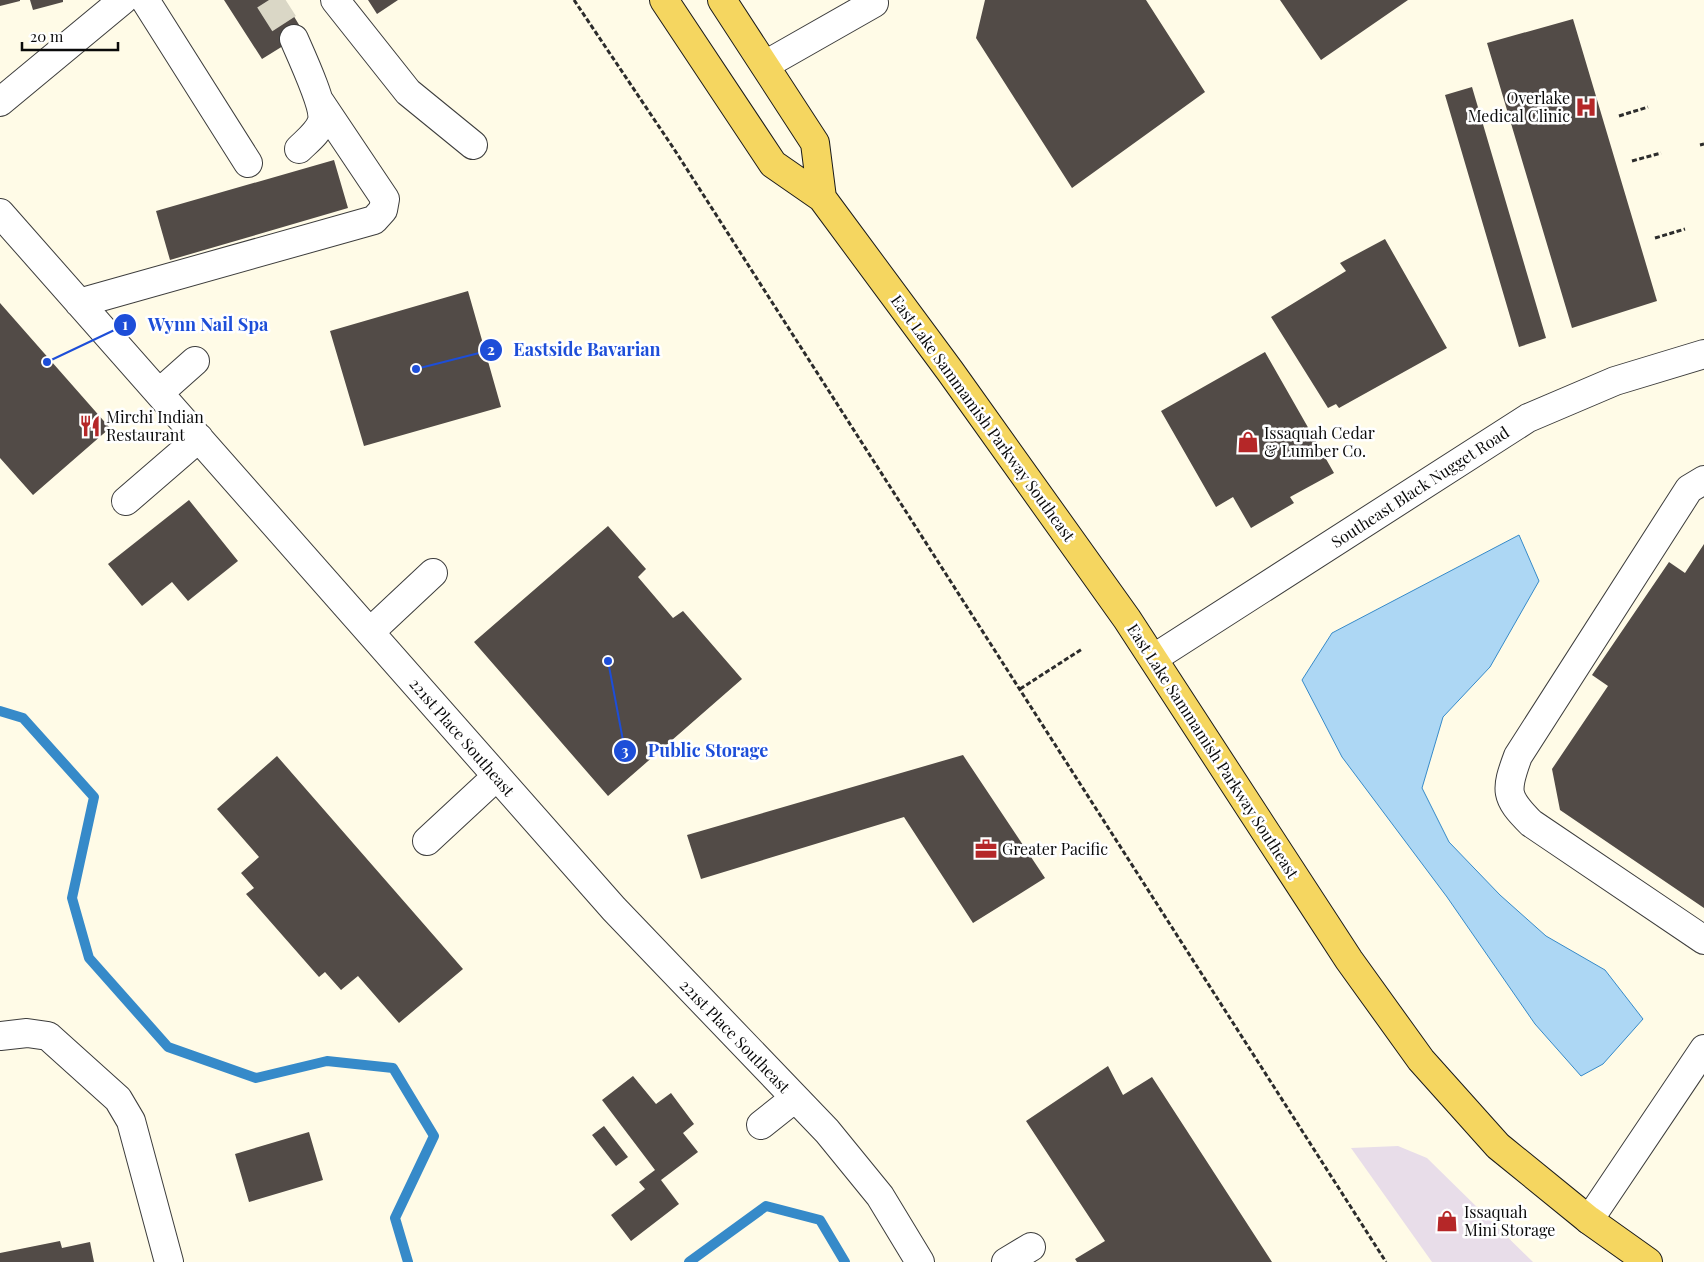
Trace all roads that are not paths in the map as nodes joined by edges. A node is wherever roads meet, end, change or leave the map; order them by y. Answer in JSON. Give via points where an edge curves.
{"nodes":[{"id":1,"x":123,"y":0,"type":"edge"},
{"id":2,"x":145,"y":0,"type":"edge"},
{"id":3,"x":335,"y":0,"type":"edge"},
{"id":4,"x":664,"y":0,"type":"edge"},
{"id":5,"x":722,"y":0,"type":"edge"},
{"id":6,"x":874,"y":3,"type":"dead end"},
{"id":7,"x":294,"y":39,"type":"tunnel mouth"},
{"id":8,"x":765,"y":65,"type":"junction"},
{"id":9,"x":0,"y":102,"type":"edge"},
{"id":10,"x":320,"y":102,"type":"junction"},
{"id":11,"x":473,"y":145,"type":"dead end"},
{"id":12,"x":299,"y":149,"type":"dead end"},
{"id":13,"x":248,"y":163,"type":"dead end"},
{"id":14,"x":822,"y":198,"type":"junction"},
{"id":15,"x":0,"y":213,"type":"edge"},
{"id":16,"x":79,"y":303,"type":"junction"},
{"id":17,"x":1704,"y":354,"type":"edge"},
{"id":18,"x":195,"y":361,"type":"dead end"},
{"id":19,"x":159,"y":393,"type":"junction"},
{"id":20,"x":199,"y":438,"type":"junction"},
{"id":21,"x":1704,"y":480,"type":"edge"},
{"id":22,"x":126,"y":501,"type":"dead end"},
{"id":23,"x":432,"y":573,"type":"dead end"},
{"id":24,"x":370,"y":632,"type":"junction"},
{"id":25,"x":1154,"y":658,"type":"junction"},
{"id":26,"x":496,"y":777,"type":"junction"},
{"id":27,"x":427,"y":841,"type":"dead end"},
{"id":28,"x":1704,"y":940,"type":"edge"},
{"id":29,"x":0,"y":1036,"type":"edge"},
{"id":30,"x":1704,"y":1049,"type":"edge"},
{"id":31,"x":796,"y":1098,"type":"junction"},
{"id":32,"x":761,"y":1125,"type":"dead end"},
{"id":33,"x":1589,"y":1220,"type":"junction"},
{"id":34,"x":1031,"y":1248,"type":"dead end"},
{"id":35,"x":168,"y":1262,"type":"edge"},
{"id":36,"x":920,"y":1262,"type":"edge"},
{"id":37,"x":1006,"y":1262,"type":"edge"},
{"id":38,"x":1648,"y":1262,"type":"edge"}],
"edges":[{"from":1,"to":9,"type":"street"},
{"from":2,"to":13,"type":"street"},
{"from":3,"to":11,"type":"street","via":[[408,92]]},
{"from":4,"to":14,"type":"main road","name":"East Lake Sammamish Parkway Southeast","via":[[773,164]]},
{"from":5,"to":8,"type":"main road","name":"East Lake Sammamish Parkway Southeast"},
{"from":6,"to":8,"type":"street"},
{"from":7,"to":10,"type":"street"},
{"from":8,"to":14,"type":"main road","name":"East Lake Sammamish Parkway Southeast","via":[[815,143]]},
{"from":10,"to":12,"type":"street","via":[[322,121]]},
{"from":10,"to":16,"type":"street","via":[[385,200],[383,210],[374,220]]},
{"from":14,"to":25,"type":"main road","name":"East Lake Sammamish Parkway Southeast","via":[[950,371]]},
{"from":15,"to":16,"type":"street","name":"221st Place Southeast"},
{"from":16,"to":19,"type":"street","name":"221st Place Southeast"},
{"from":17,"to":25,"type":"street","name":"Southeast Black Nugget Road","via":[[1615,381],[1528,418]]},
{"from":18,"to":19,"type":"street"},
{"from":19,"to":20,"type":"street","name":"221st Place Southeast"},
{"from":20,"to":22,"type":"street"},
{"from":20,"to":24,"type":"street","name":"221st Place Southeast"},
{"from":21,"to":28,"type":"street","via":[[1689,489],[1518,756],[1508,780],[1514,807],[1531,823]]},
{"from":23,"to":24,"type":"street"},
{"from":24,"to":26,"type":"street","name":"221st Place Southeast"},
{"from":25,"to":33,"type":"main road","name":"East Lake Sammamish Parkway Southeast","via":[[1349,960],[1421,1060],[1498,1146]]},
{"from":26,"to":27,"type":"street"},
{"from":26,"to":31,"type":"street","name":"221st Place Southeast","via":[[614,909]]},
{"from":29,"to":35,"type":"street","via":[[27,1033],[48,1036],[118,1100],[131,1121]]},
{"from":30,"to":33,"type":"street"},
{"from":31,"to":32,"type":"street"},
{"from":31,"to":36,"type":"street","name":"221st Place Southeast","via":[[850,1156],[880,1196]]},
{"from":33,"to":38,"type":"main road","name":"East Lake Sammamish Parkway Southeast"},
{"from":34,"to":37,"type":"street"}]}
